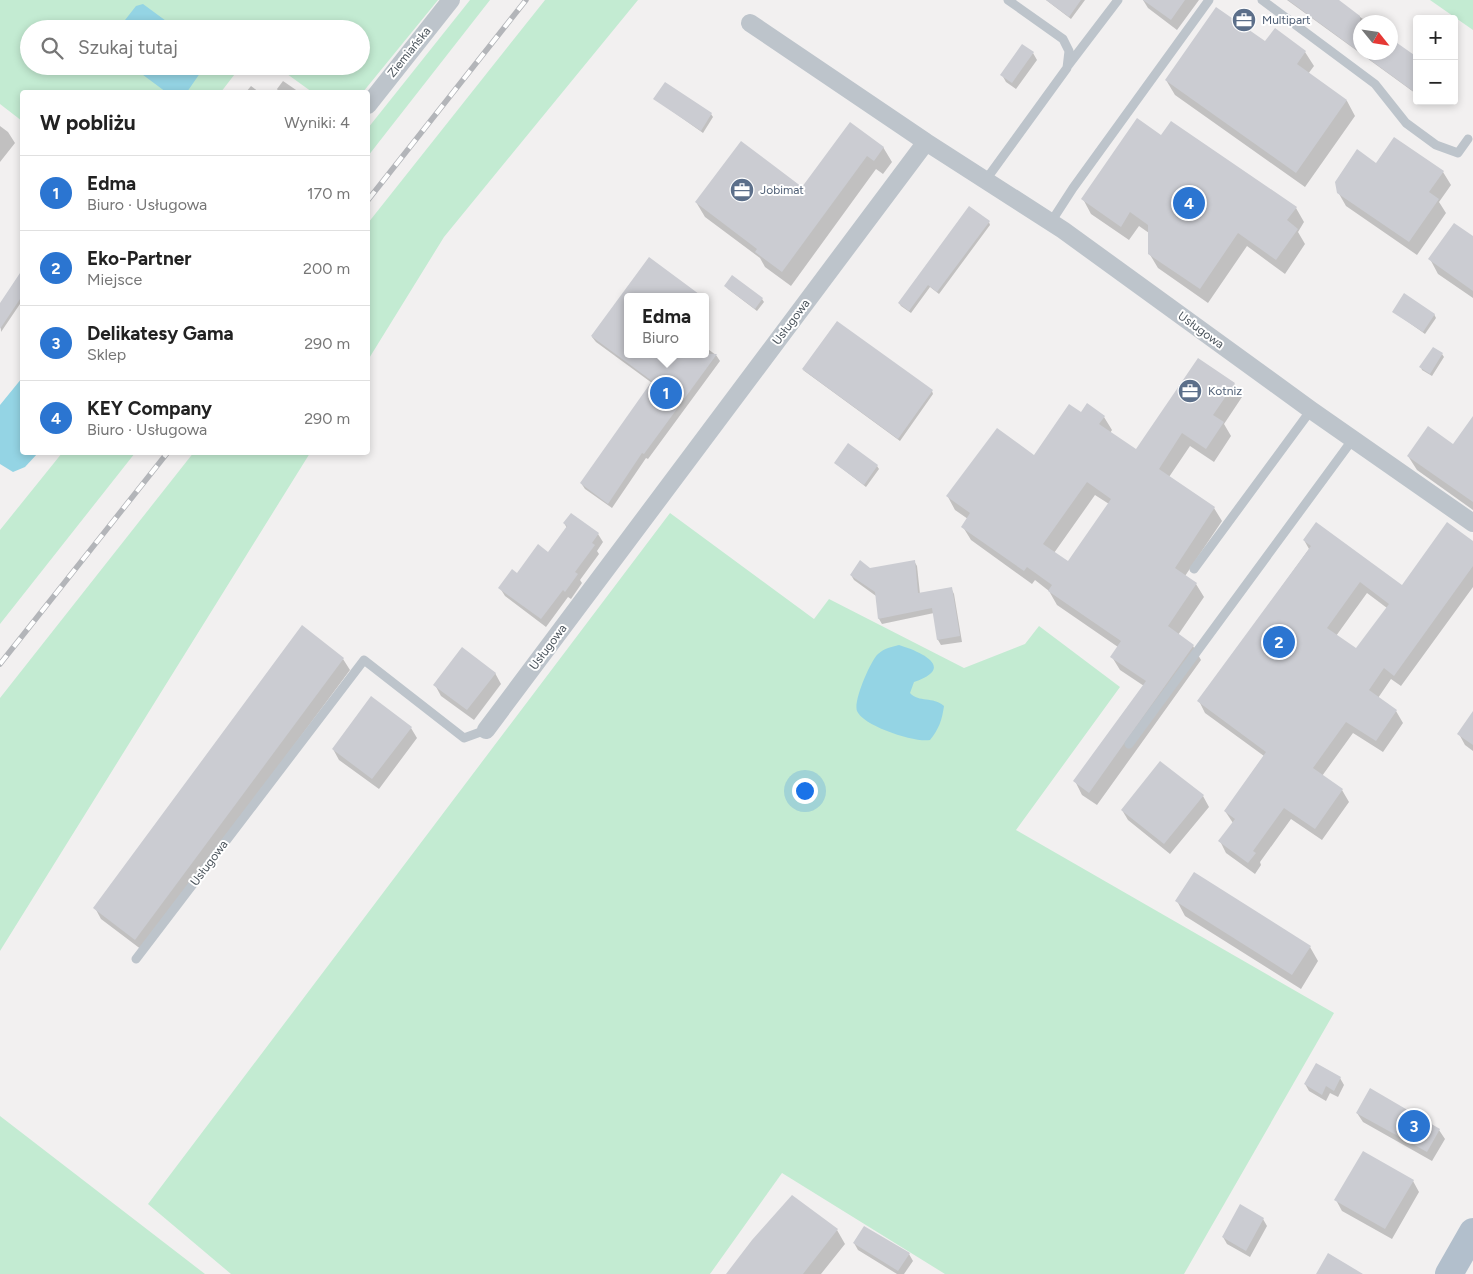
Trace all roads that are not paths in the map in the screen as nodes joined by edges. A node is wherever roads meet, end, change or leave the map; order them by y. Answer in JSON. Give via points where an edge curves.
{"nodes":[{"id":1,"x":451,"y":0,"type":"edge"},
{"id":2,"x":1008,"y":0,"type":"edge"},
{"id":3,"x":1118,"y":0,"type":"edge"},
{"id":4,"x":1209,"y":0,"type":"edge"},
{"id":5,"x":1262,"y":0,"type":"edge"},
{"id":6,"x":750,"y":23,"type":"dead end"},
{"id":7,"x":1067,"y":68,"type":"junction"},
{"id":8,"x":370,"y":102,"type":"edge"},
{"id":9,"x":1468,"y":139,"type":"dead end"},
{"id":10,"x":926,"y":142,"type":"junction"},
{"id":11,"x":985,"y":181,"type":"junction"},
{"id":12,"x":1051,"y":222,"type":"junction"},
{"id":13,"x":1311,"y":410,"type":"junction"},
{"id":14,"x":1353,"y":439,"type":"junction"},
{"id":15,"x":1473,"y":523,"type":"edge"},
{"id":16,"x":1194,"y":568,"type":"dead end"},
{"id":17,"x":486,"y":730,"type":"joint"},
{"id":18,"x":1129,"y":744,"type":"dead end"},
{"id":19,"x":136,"y":959,"type":"dead end"},
{"id":20,"x":1473,"y":1232,"type":"edge"},
{"id":21,"x":1473,"y":1266,"type":"edge"},
{"id":22,"x":1449,"y":1274,"type":"edge"},
{"id":23,"x":1468,"y":1274,"type":"edge"}],
"edges":[{"from":1,"to":8,"type":"street","name":"Ziemiańska"},
{"from":2,"to":7,"type":"lane","via":[[1063,39],[1069,51]]},
{"from":3,"to":7,"type":"lane"},
{"from":4,"to":12,"type":"lane"},
{"from":5,"to":9,"type":"lane","via":[[1375,84],[1406,123],[1436,145],[1458,153]]},
{"from":6,"to":10,"type":"street","name":"Usługowa"},
{"from":7,"to":11,"type":"lane"},
{"from":10,"to":11,"type":"street","name":"Usługowa"},
{"from":10,"to":17,"type":"street","name":"Usługowa"},
{"from":11,"to":12,"type":"street","name":"Usługowa"},
{"from":12,"to":13,"type":"street","name":"Usługowa"},
{"from":13,"to":14,"type":"street","name":"Usługowa"},
{"from":13,"to":16,"type":"lane"},
{"from":14,"to":15,"type":"street","name":"Usługowa"},
{"from":14,"to":18,"type":"lane"},
{"from":17,"to":19,"type":"lane","name":"Usługowa","via":[[464,738],[364,660]]},
{"from":20,"to":22,"type":"main road"},
{"from":21,"to":23,"type":"main road"}]}
